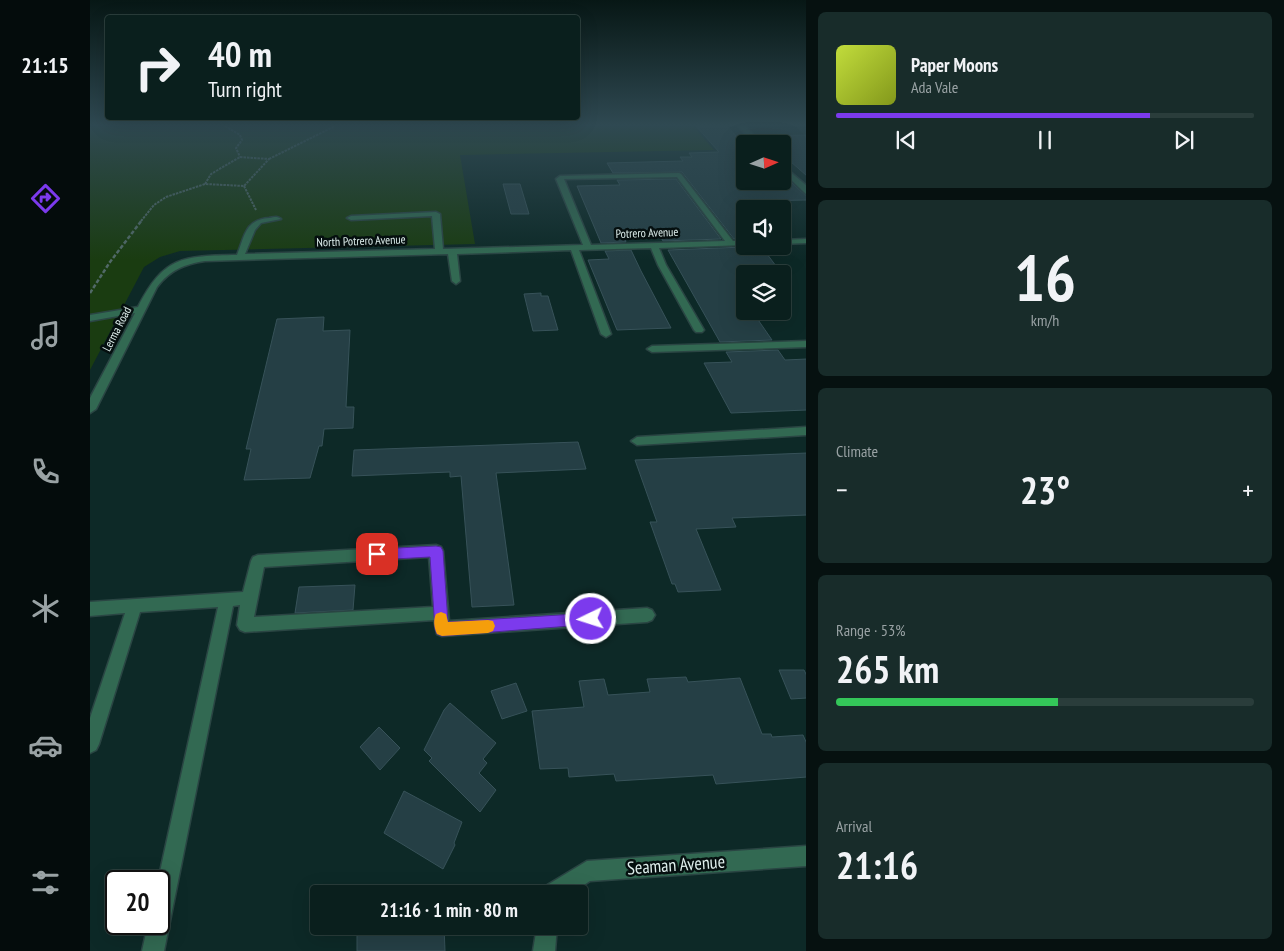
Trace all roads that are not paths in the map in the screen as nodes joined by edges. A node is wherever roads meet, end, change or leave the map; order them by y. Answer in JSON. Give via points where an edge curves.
{"nodes":[{"id":1,"x":791,"y":176,"type":"edge"},
{"id":2,"x":806,"y":193,"type":"edge"},
{"id":3,"x":351,"y":218,"type":"dead end"},
{"id":4,"x":277,"y":219,"type":"dead end"},
{"id":5,"x":791,"y":242,"type":"edge"},
{"id":6,"x":806,"y":242,"type":"edge"},
{"id":7,"x":731,"y":244,"type":"junction"},
{"id":8,"x":736,"y":244,"type":"edge"},
{"id":9,"x":654,"y":246,"type":"junction"},
{"id":10,"x":550,"y":248,"type":"joint"},
{"id":11,"x":574,"y":248,"type":"junction"},
{"id":12,"x":588,"y":248,"type":"junction"},
{"id":13,"x":439,"y":251,"type":"junction"},
{"id":14,"x":452,"y":251,"type":"junction"},
{"id":15,"x":240,"y":257,"type":"junction"},
{"id":16,"x":173,"y":266,"type":"joint"},
{"id":17,"x":456,"y":281,"type":"dead end"},
{"id":18,"x":141,"y":309,"type":"junction"},
{"id":19,"x":90,"y":318,"type":"edge"},
{"id":20,"x":699,"y":330,"type":"dead end"},
{"id":21,"x":606,"y":334,"type":"dead end"},
{"id":22,"x":806,"y":344,"type":"edge"},
{"id":23,"x":652,"y":349,"type":"dead end"},
{"id":24,"x":90,"y":409,"type":"edge"},
{"id":25,"x":806,"y":432,"type":"edge"},
{"id":26,"x":637,"y":441,"type":"dead end"},
{"id":27,"x":249,"y":598,"type":"junction"},
{"id":28,"x":227,"y":599,"type":"junction"},
{"id":29,"x":136,"y":605,"type":"junction"},
{"id":30,"x":90,"y":609,"type":"edge"},
{"id":31,"x":441,"y":613,"type":"junction"},
{"id":32,"x":647,"y":615,"type":"dead end"},
{"id":33,"x":90,"y":744,"type":"edge"},
{"id":34,"x":806,"y":856,"type":"edge"},
{"id":35,"x":564,"y":885,"type":"edge"},
{"id":36,"x":546,"y":935,"type":"edge"},
{"id":37,"x":153,"y":951,"type":"edge"},
{"id":38,"x":544,"y":951,"type":"edge"}],
"edges":[{"from":1,"to":2,"type":"street"},
{"from":3,"to":13,"type":"street","via":[[436,214]]},
{"from":4,"to":15,"type":"street","via":[[259,221],[250,229]]},
{"from":5,"to":6,"type":"street"},
{"from":7,"to":8,"type":"street","name":"Potrero Avenue"},
{"from":7,"to":9,"type":"street","name":"Potrero Avenue"},
{"from":7,"to":12,"type":"street","via":[[679,175],[562,177],[568,201]]},
{"from":9,"to":12,"type":"street","name":"Potrero Avenue"},
{"from":9,"to":20,"type":"street"},
{"from":10,"to":11,"type":"street","name":"Potrero Avenue"},
{"from":10,"to":14,"type":"street","name":"North Potrero Avenue"},
{"from":11,"to":12,"type":"street","name":"Potrero Avenue"},
{"from":11,"to":21,"type":"street"},
{"from":13,"to":14,"type":"street","name":"North Potrero Avenue"},
{"from":13,"to":15,"type":"street","name":"North Potrero Avenue"},
{"from":14,"to":17,"type":"street"},
{"from":15,"to":16,"type":"street","name":"North Potrero Avenue","via":[[205,258]]},
{"from":16,"to":18,"type":"street","name":"Lerma Road","via":[[161,273]]},
{"from":18,"to":19,"type":"street"},
{"from":18,"to":24,"type":"street","name":"Lerma Road"},
{"from":22,"to":23,"type":"street"},
{"from":25,"to":26,"type":"street"},
{"from":27,"to":28,"type":"street"},
{"from":27,"to":31,"type":"street","via":[[245,625]]},
{"from":27,"to":31,"type":"street","via":[[258,561],[436,551]]},
{"from":28,"to":29,"type":"street"},
{"from":28,"to":37,"type":"street"},
{"from":29,"to":30,"type":"street"},
{"from":29,"to":33,"type":"street"},
{"from":31,"to":32,"type":"street","via":[[442,629]]},
{"from":34,"to":35,"type":"street","name":"Seaman Avenue","via":[[587,871]]},
{"from":36,"to":38,"type":"street"}]}
